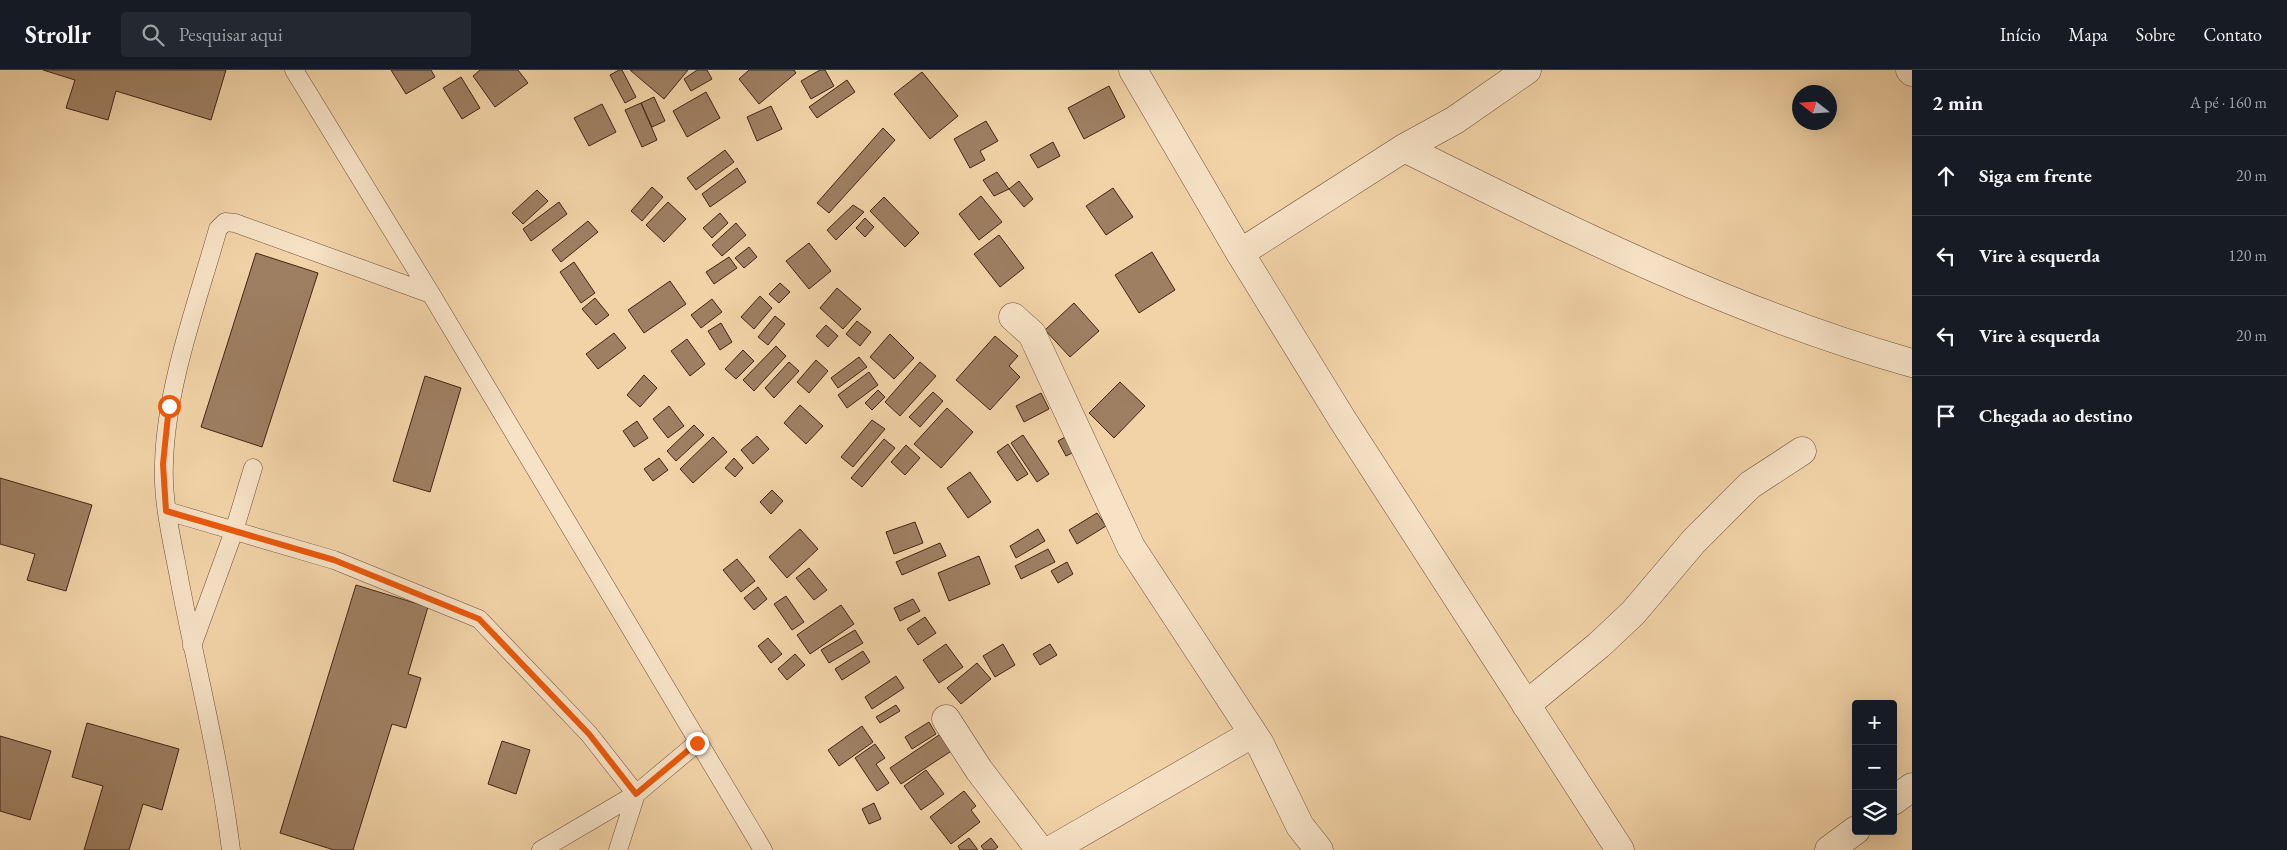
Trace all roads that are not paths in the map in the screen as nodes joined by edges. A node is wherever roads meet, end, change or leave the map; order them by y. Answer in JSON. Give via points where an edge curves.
{"nodes":[{"id":1,"x":294,"y":70,"type":"edge"},
{"id":2,"x":1133,"y":70,"type":"edge"},
{"id":3,"x":1527,"y":70,"type":"edge"},
{"id":4,"x":1404,"y":148,"type":"junction"},
{"id":5,"x":1240,"y":253,"type":"junction"},
{"id":6,"x":431,"y":294,"type":"junction"},
{"id":7,"x":1013,"y":317,"type":"dead end"},
{"id":8,"x":1912,"y":363,"type":"edge"},
{"id":9,"x":1802,"y":451,"type":"dead end"},
{"id":10,"x":253,"y":468,"type":"dead end"},
{"id":11,"x":166,"y":511,"type":"junction"},
{"id":12,"x":234,"y":531,"type":"junction"},
{"id":13,"x":192,"y":646,"type":"junction"},
{"id":14,"x":1526,"y":705,"type":"junction"},
{"id":15,"x":946,"y":719,"type":"dead end"},
{"id":16,"x":1252,"y":734,"type":"junction"},
{"id":17,"x":697,"y":743,"type":"junction"},
{"id":18,"x":1912,"y":786,"type":"edge"},
{"id":19,"x":636,"y":794,"type":"junction"},
{"id":20,"x":1897,"y":798,"type":"edge"},
{"id":21,"x":1852,"y":833,"type":"edge"},
{"id":22,"x":231,"y":850,"type":"edge"},
{"id":23,"x":541,"y":850,"type":"edge"},
{"id":24,"x":618,"y":850,"type":"edge"},
{"id":25,"x":763,"y":850,"type":"edge"},
{"id":26,"x":1040,"y":850,"type":"edge"},
{"id":27,"x":1052,"y":850,"type":"edge"},
{"id":28,"x":1319,"y":850,"type":"edge"},
{"id":29,"x":1620,"y":850,"type":"edge"},
{"id":30,"x":1829,"y":850,"type":"edge"}],
"edges":[{"from":1,"to":6,"type":"lane"},
{"from":2,"to":5,"type":"street"},
{"from":3,"to":4,"type":"street","via":[[1455,120]]},
{"from":4,"to":5,"type":"street"},
{"from":4,"to":8,"type":"street","via":[[1685,283],[1846,344]]},
{"from":5,"to":14,"type":"street","via":[[1342,419]]},
{"from":6,"to":11,"type":"lane","via":[[225,222],[218,228],[169,406],[163,464]]},
{"from":6,"to":17,"type":"lane"},
{"from":7,"to":16,"type":"street","via":[[1032,334],[1131,548]]},
{"from":9,"to":14,"type":"street","via":[[1750,485],[1694,541],[1633,613]]},
{"from":10,"to":12,"type":"lane"},
{"from":11,"to":12,"type":"lane"},
{"from":11,"to":13,"type":"lane"},
{"from":12,"to":13,"type":"lane"},
{"from":12,"to":19,"type":"lane","via":[[334,560],[479,619],[589,734]]},
{"from":13,"to":22,"type":"lane","via":[[225,799]]},
{"from":14,"to":29,"type":"street"},
{"from":15,"to":26,"type":"street","via":[[979,770]]},
{"from":16,"to":27,"type":"street"},
{"from":16,"to":28,"type":"street","via":[[1300,826]]},
{"from":17,"to":19,"type":"lane"},
{"from":17,"to":25,"type":"lane"},
{"from":18,"to":20,"type":"street"},
{"from":19,"to":23,"type":"lane"},
{"from":19,"to":24,"type":"lane"},
{"from":21,"to":30,"type":"street"}]}
